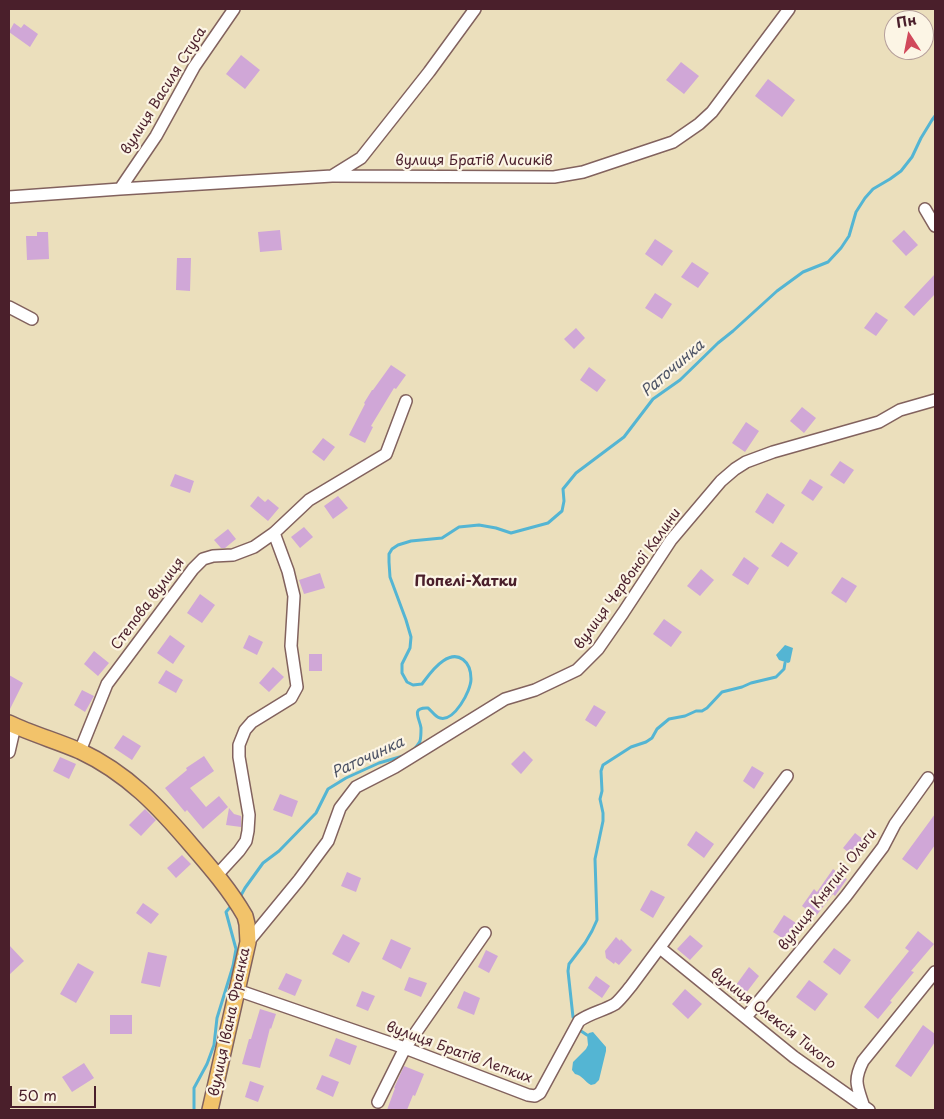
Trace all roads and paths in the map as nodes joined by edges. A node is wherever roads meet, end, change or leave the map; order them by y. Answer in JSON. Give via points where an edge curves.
{"nodes":[{"id":1,"x":234,"y":9,"type":"edge"},
{"id":2,"x":476,"y":9,"type":"edge"},
{"id":3,"x":789,"y":9,"type":"edge"},
{"id":4,"x":332,"y":176,"type":"junction"},
{"id":5,"x":120,"y":189,"type":"junction"},
{"id":6,"x":9,"y":197,"type":"edge"},
{"id":7,"x":925,"y":209,"type":"dead end"},
{"id":8,"x":935,"y":226,"type":"edge"},
{"id":9,"x":9,"y":307,"type":"edge"},
{"id":10,"x":32,"y":318,"type":"dead end"},
{"id":11,"x":935,"y":400,"type":"edge"},
{"id":12,"x":406,"y":401,"type":"dead end"},
{"id":13,"x":274,"y":533,"type":"junction"},
{"id":14,"x":12,"y":725,"type":"edge"},
{"id":15,"x":80,"y":751,"type":"junction"},
{"id":16,"x":9,"y":752,"type":"edge"},
{"id":17,"x":787,"y":776,"type":"dead end"},
{"id":18,"x":928,"y":778,"type":"dead end"},
{"id":19,"x":222,"y":881,"type":"junction"},
{"id":20,"x":486,"y":932,"type":"dead end"},
{"id":21,"x":248,"y":942,"type":"junction"},
{"id":22,"x":660,"y":948,"type":"junction"},
{"id":23,"x":935,"y":972,"type":"edge"},
{"id":24,"x":237,"y":990,"type":"junction"},
{"id":25,"x":746,"y":1018,"type":"junction"},
{"id":26,"x":405,"y":1048,"type":"junction"},
{"id":27,"x":378,"y":1102,"type":"dead end"},
{"id":28,"x":866,"y":1108,"type":"edge"},
{"id":29,"x":210,"y":1110,"type":"edge"}],
"edges":[{"from":1,"to":5,"type":"street","name":"вулиця Василя Стуса","via":[[194,67],[156,136]]},
{"from":2,"to":4,"type":"street","name":"вулиця Братів Лисиків","via":[[361,158]]},
{"from":3,"to":4,"type":"street","name":"вулиця Братів Лисиків","via":[[712,112],[673,142],[583,172],[554,177]]},
{"from":4,"to":5,"type":"street","name":"вулиця Братів Лисиків"},
{"from":5,"to":6,"type":"street","name":"вулиця Братів Лисиків"},
{"from":7,"to":8,"type":"street"},
{"from":9,"to":10,"type":"street"},
{"from":11,"to":21,"type":"street","name":"вулиця Червоної Калини","via":[[900,410],[879,422],[773,452],[735,469],[671,540],[598,649],[577,670],[535,690],[505,699],[395,767],[356,787],[340,808],[328,841]]},
{"from":12,"to":13,"type":"street","name":"Степова вулиця","via":[[386,454],[309,500]]},
{"from":13,"to":15,"type":"street","name":"Степова вулиця","via":[[254,547],[233,555],[203,559],[193,569],[107,684]]},
{"from":13,"to":19,"type":"street","via":[[294,596],[291,646],[297,687],[291,698],[252,722],[245,730],[239,757],[249,815],[248,831],[246,841]]},
{"from":14,"to":15,"type":"main road","name":"вулиця Івана Франка"},
{"from":14,"to":16,"type":"street"},
{"from":15,"to":19,"type":"main road","name":"вулиця Івана Франка","via":[[136,787]]},
{"from":17,"to":22,"type":"street","name":"вулиця Братів Лепких"},
{"from":18,"to":25,"type":"street","name":"вулиця Княгині Ольги","via":[[894,824],[878,854]]},
{"from":19,"to":21,"type":"main road","name":"вулиця Івана Франка","via":[[245,916]]},
{"from":20,"to":26,"type":"street"},
{"from":21,"to":24,"type":"main road","name":"вулиця Івана Франка"},
{"from":22,"to":25,"type":"street","name":"вулиця Олексія Тихого"},
{"from":22,"to":26,"type":"street","name":"вулиця Братів Лепких","via":[[617,1002],[579,1021],[540,1093],[535,1096]]},
{"from":23,"to":28,"type":"street","via":[[863,1061],[856,1080]]},
{"from":24,"to":26,"type":"street","name":"вулиця Братів Лепких"},
{"from":24,"to":29,"type":"main road","name":"вулиця Івана Франка"},
{"from":25,"to":28,"type":"street","name":"вулиця Олексія Тихого"},
{"from":26,"to":27,"type":"street"}]}
